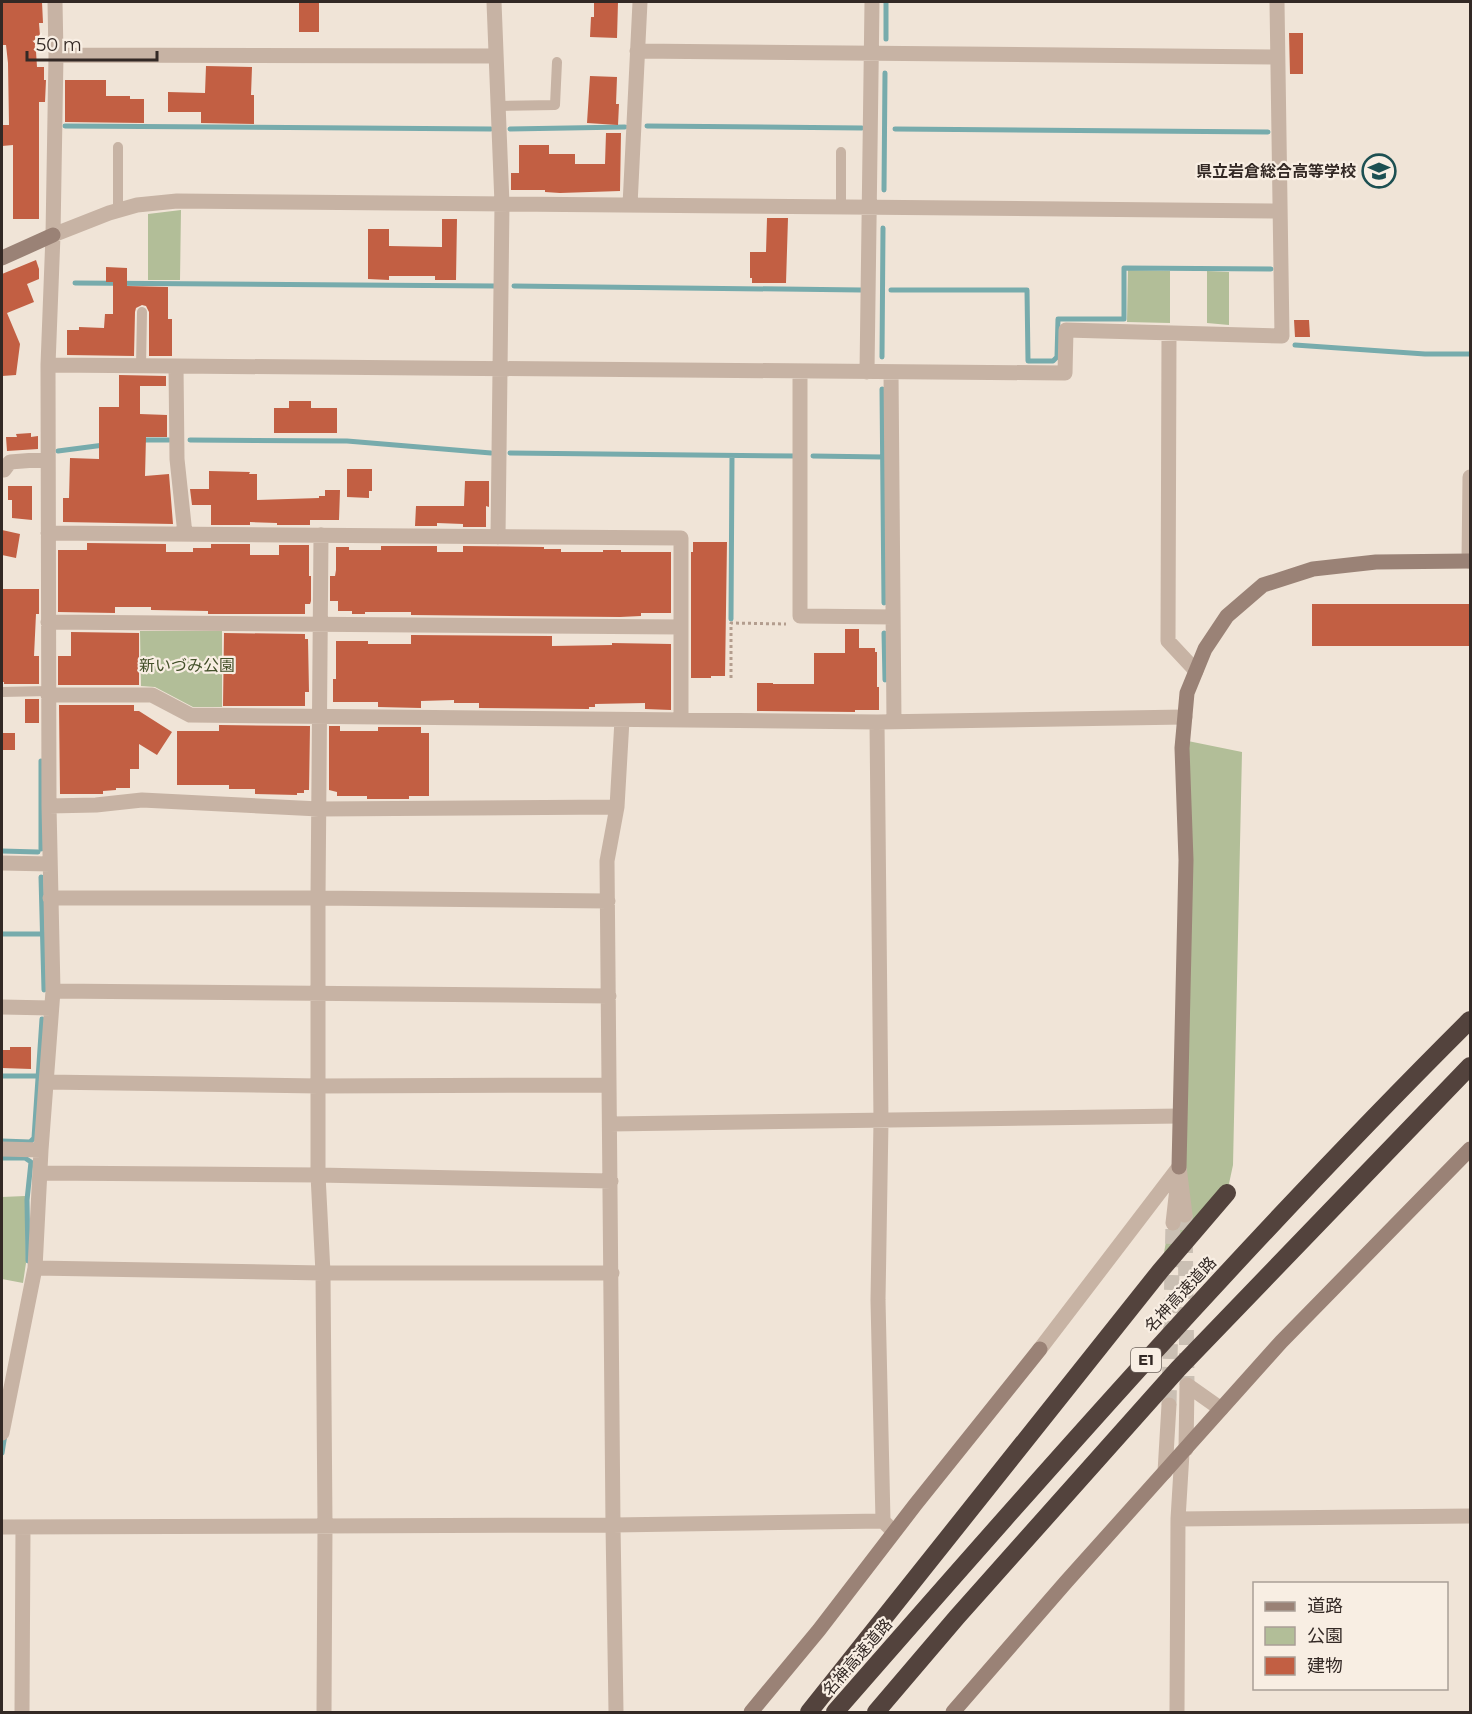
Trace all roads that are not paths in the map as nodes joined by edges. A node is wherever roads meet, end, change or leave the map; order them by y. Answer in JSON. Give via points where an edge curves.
{"nodes":[{"id":1,"x":56,"y":2,"type":"edge"},
{"id":2,"x":494,"y":2,"type":"edge"},
{"id":3,"x":639,"y":2,"type":"edge"},
{"id":4,"x":872,"y":2,"type":"edge"},
{"id":5,"x":1277,"y":2,"type":"edge"},
{"id":6,"x":637,"y":51,"type":"junction"},
{"id":7,"x":871,"y":53,"type":"junction"},
{"id":8,"x":56,"y":56,"type":"junction"},
{"id":9,"x":496,"y":56,"type":"junction"},
{"id":10,"x":1278,"y":57,"type":"junction"},
{"id":11,"x":557,"y":62,"type":"dead end"},
{"id":12,"x":498,"y":105,"type":"junction"},
{"id":13,"x":118,"y":147,"type":"dead end"},
{"id":14,"x":841,"y":152,"type":"dead end"},
{"id":15,"x":502,"y":204,"type":"junction"},
{"id":16,"x":630,"y":205,"type":"junction"},
{"id":17,"x":841,"y":207,"type":"junction"},
{"id":18,"x":869,"y":207,"type":"junction"},
{"id":19,"x":118,"y":210,"type":"junction"},
{"id":20,"x":1280,"y":211,"type":"junction"},
{"id":21,"x":53,"y":235,"type":"junction"},
{"id":22,"x":2,"y":258,"type":"edge"},
{"id":23,"x":142,"y":312,"type":"dead end"},
{"id":24,"x":1169,"y":333,"type":"junction"},
{"id":25,"x":48,"y":365,"type":"junction"},
{"id":26,"x":141,"y":366,"type":"junction"},
{"id":27,"x":176,"y":366,"type":"junction"},
{"id":28,"x":500,"y":369,"type":"junction"},
{"id":29,"x":800,"y":371,"type":"junction"},
{"id":30,"x":867,"y":372,"type":"junction"},
{"id":31,"x":891,"y":372,"type":"junction"},
{"id":32,"x":48,"y":459,"type":"junction"},
{"id":33,"x":2,"y":470,"type":"edge"},
{"id":34,"x":1470,"y":477,"type":"edge"},
{"id":35,"x":48,"y":532,"type":"junction"},
{"id":36,"x":185,"y":534,"type":"junction"},
{"id":37,"x":321,"y":535,"type":"junction"},
{"id":38,"x":498,"y":537,"type":"junction"},
{"id":39,"x":1470,"y":561,"type":"edge"},
{"id":40,"x":893,"y":617,"type":"junction"},
{"id":41,"x":48,"y":622,"type":"junction"},
{"id":42,"x":321,"y":624,"type":"junction"},
{"id":43,"x":681,"y":627,"type":"junction"},
{"id":44,"x":1196,"y":671,"type":"junction"},
{"id":45,"x":2,"y":692,"type":"edge"},
{"id":46,"x":48,"y":693,"type":"junction"},
{"id":47,"x":320,"y":716,"type":"junction"},
{"id":48,"x":1185,"y":717,"type":"junction"},
{"id":49,"x":622,"y":720,"type":"junction"},
{"id":50,"x":681,"y":720,"type":"junction"},
{"id":51,"x":877,"y":722,"type":"junction"},
{"id":52,"x":894,"y":722,"type":"junction"},
{"id":53,"x":49,"y":806,"type":"junction"},
{"id":54,"x":617,"y":807,"type":"junction"},
{"id":55,"x":319,"y":809,"type":"junction"},
{"id":56,"x":2,"y":863,"type":"edge"},
{"id":57,"x":50,"y":864,"type":"junction"},
{"id":58,"x":50,"y":898,"type":"junction"},
{"id":59,"x":318,"y":898,"type":"junction"},
{"id":60,"x":608,"y":902,"type":"junction"},
{"id":61,"x":52,"y":990,"type":"junction"},
{"id":62,"x":318,"y":994,"type":"junction"},
{"id":63,"x":609,"y":996,"type":"junction"},
{"id":64,"x":2,"y":1007,"type":"edge"},
{"id":65,"x":51,"y":1008,"type":"junction"},
{"id":66,"x":1470,"y":1020,"type":"edge"},
{"id":67,"x":1470,"y":1066,"type":"edge"},
{"id":68,"x":46,"y":1082,"type":"junction"},
{"id":69,"x":609,"y":1085,"type":"junction"},
{"id":70,"x":318,"y":1086,"type":"junction"},
{"id":71,"x":1180,"y":1116,"type":"junction"},
{"id":72,"x":881,"y":1121,"type":"junction"},
{"id":73,"x":610,"y":1124,"type":"junction"},
{"id":74,"x":2,"y":1149,"type":"edge"},
{"id":75,"x":1470,"y":1149,"type":"edge"},
{"id":76,"x":41,"y":1150,"type":"junction"},
{"id":77,"x":1179,"y":1171,"type":"junction"},
{"id":78,"x":40,"y":1173,"type":"junction"},
{"id":79,"x":318,"y":1175,"type":"junction"},
{"id":80,"x":611,"y":1181,"type":"junction"},
{"id":81,"x":1227,"y":1193,"type":"dead end"},
{"id":82,"x":1179,"y":1219,"type":"tunnel mouth"},
{"id":83,"x":35,"y":1268,"type":"junction"},
{"id":84,"x":323,"y":1273,"type":"junction"},
{"id":85,"x":612,"y":1273,"type":"junction"},
{"id":86,"x":1169,"y":1405,"type":"tunnel mouth"},
{"id":87,"x":1221,"y":1409,"type":"junction"},
{"id":88,"x":2,"y":1433,"type":"edge"},
{"id":89,"x":1184,"y":1451,"type":"junction"},
{"id":90,"x":1165,"y":1472,"type":"junction"},
{"id":91,"x":1470,"y":1516,"type":"edge"},
{"id":92,"x":1178,"y":1519,"type":"junction"},
{"id":93,"x":883,"y":1521,"type":"junction"},
{"id":94,"x":325,"y":1525,"type":"junction"},
{"id":95,"x":613,"y":1525,"type":"junction"},
{"id":96,"x":2,"y":1527,"type":"edge"},
{"id":97,"x":23,"y":1527,"type":"junction"},
{"id":98,"x":894,"y":1532,"type":"junction"},
{"id":99,"x":22,"y":1713,"type":"edge"},
{"id":100,"x":324,"y":1713,"type":"edge"},
{"id":101,"x":616,"y":1713,"type":"edge"},
{"id":102,"x":751,"y":1713,"type":"edge"},
{"id":103,"x":809,"y":1713,"type":"edge"},
{"id":104,"x":835,"y":1713,"type":"edge"},
{"id":105,"x":876,"y":1713,"type":"edge"},
{"id":106,"x":953,"y":1713,"type":"edge"},
{"id":107,"x":1177,"y":1713,"type":"edge"}],
"edges":[{"from":1,"to":8,"type":"street"},
{"from":2,"to":9,"type":"street"},
{"from":3,"to":6,"type":"street"},
{"from":4,"to":7,"type":"street"},
{"from":5,"to":10,"type":"street"},
{"from":6,"to":7,"type":"street"},
{"from":6,"to":16,"type":"street"},
{"from":7,"to":10,"type":"street"},
{"from":7,"to":18,"type":"street"},
{"from":8,"to":9,"type":"street"},
{"from":8,"to":21,"type":"street"},
{"from":9,"to":12,"type":"street"},
{"from":10,"to":20,"type":"street"},
{"from":11,"to":12,"type":"lane","via":[[555,105]]},
{"from":12,"to":15,"type":"street"},
{"from":13,"to":19,"type":"lane"},
{"from":14,"to":17,"type":"lane"},
{"from":15,"to":16,"type":"street"},
{"from":15,"to":19,"type":"street","via":[[177,201]]},
{"from":15,"to":28,"type":"street"},
{"from":16,"to":17,"type":"street"},
{"from":17,"to":18,"type":"street"},
{"from":18,"to":20,"type":"street"},
{"from":18,"to":30,"type":"street"},
{"from":19,"to":21,"type":"street"},
{"from":20,"to":24,"type":"street","via":[[1281,336]]},
{"from":21,"to":22,"type":"street"},
{"from":21,"to":25,"type":"street"},
{"from":23,"to":26,"type":"lane"},
{"from":24,"to":31,"type":"street","via":[[1066,330],[1065,373]]},
{"from":24,"to":44,"type":"street","via":[[1168,641]]},
{"from":25,"to":26,"type":"street"},
{"from":25,"to":32,"type":"street"},
{"from":26,"to":27,"type":"street"},
{"from":27,"to":28,"type":"street"},
{"from":27,"to":36,"type":"street","via":[[177,459]]},
{"from":28,"to":29,"type":"street"},
{"from":28,"to":38,"type":"street"},
{"from":29,"to":30,"type":"street"},
{"from":29,"to":40,"type":"street","via":[[800,616]]},
{"from":30,"to":31,"type":"street"},
{"from":31,"to":40,"type":"street"},
{"from":32,"to":33,"type":"street","via":[[10,462]]},
{"from":32,"to":35,"type":"street"},
{"from":34,"to":39,"type":"street"},
{"from":35,"to":36,"type":"street"},
{"from":35,"to":41,"type":"street"},
{"from":36,"to":37,"type":"street"},
{"from":37,"to":38,"type":"street"},
{"from":37,"to":42,"type":"street"},
{"from":38,"to":43,"type":"street","via":[[681,538]]},
{"from":39,"to":44,"type":"street","via":[[1376,562],[1313,569],[1263,585],[1227,616]]},
{"from":40,"to":52,"type":"street"},
{"from":41,"to":42,"type":"street"},
{"from":41,"to":46,"type":"street"},
{"from":42,"to":43,"type":"street"},
{"from":42,"to":47,"type":"street"},
{"from":43,"to":50,"type":"street"},
{"from":44,"to":48,"type":"street","via":[[1187,693]]},
{"from":45,"to":46,"type":"lane"},
{"from":46,"to":47,"type":"street","via":[[152,695],[190,715]]},
{"from":46,"to":53,"type":"street"},
{"from":47,"to":49,"type":"street"},
{"from":47,"to":55,"type":"street"},
{"from":48,"to":52,"type":"street"},
{"from":48,"to":71,"type":"street"},
{"from":49,"to":50,"type":"street"},
{"from":49,"to":54,"type":"street"},
{"from":50,"to":51,"type":"street"},
{"from":51,"to":52,"type":"street"},
{"from":51,"to":72,"type":"street"},
{"from":53,"to":55,"type":"street","via":[[96,806],[142,800]]},
{"from":53,"to":57,"type":"street"},
{"from":54,"to":55,"type":"street"},
{"from":54,"to":60,"type":"street","via":[[607,861]]},
{"from":55,"to":59,"type":"street"},
{"from":56,"to":57,"type":"street"},
{"from":57,"to":58,"type":"street"},
{"from":58,"to":59,"type":"street"},
{"from":58,"to":61,"type":"street"},
{"from":59,"to":60,"type":"street"},
{"from":59,"to":62,"type":"street"},
{"from":60,"to":63,"type":"street"},
{"from":61,"to":62,"type":"street"},
{"from":61,"to":65,"type":"street"},
{"from":62,"to":63,"type":"street"},
{"from":62,"to":70,"type":"street"},
{"from":63,"to":69,"type":"street"},
{"from":64,"to":65,"type":"street"},
{"from":65,"to":68,"type":"street"},
{"from":66,"to":104,"type":"highway","name":"名神高速道路","number":"E1","via":[[1158,1347]]},
{"from":67,"to":105,"type":"highway","number":"E1","via":[[1178,1369]]},
{"from":68,"to":70,"type":"street"},
{"from":68,"to":76,"type":"street"},
{"from":69,"to":70,"type":"street"},
{"from":69,"to":73,"type":"street"},
{"from":70,"to":79,"type":"street"},
{"from":71,"to":72,"type":"street"},
{"from":71,"to":77,"type":"street"},
{"from":72,"to":73,"type":"street"},
{"from":72,"to":93,"type":"street","via":[[878,1300]]},
{"from":73,"to":80,"type":"street"},
{"from":74,"to":76,"type":"street"},
{"from":75,"to":87,"type":"street","via":[[1281,1342]]},
{"from":76,"to":78,"type":"street"},
{"from":77,"to":82,"type":"street"},
{"from":77,"to":98,"type":"street"},
{"from":78,"to":79,"type":"street"},
{"from":78,"to":83,"type":"street"},
{"from":79,"to":80,"type":"street"},
{"from":79,"to":84,"type":"street"},
{"from":80,"to":85,"type":"street"},
{"from":81,"to":103,"type":"highway","via":[[1161,1270]]},
{"from":83,"to":84,"type":"street"},
{"from":83,"to":88,"type":"street"},
{"from":84,"to":85,"type":"street"},
{"from":84,"to":94,"type":"street"},
{"from":85,"to":95,"type":"street"},
{"from":86,"to":90,"type":"street"},
{"from":87,"to":89,"type":"street"},
{"from":87,"to":89,"type":"street","via":[[1187,1385]]},
{"from":89,"to":90,"type":"street"},
{"from":89,"to":92,"type":"street"},
{"from":90,"to":106,"type":"street"},
{"from":91,"to":92,"type":"street"},
{"from":92,"to":107,"type":"street"},
{"from":93,"to":95,"type":"street"},
{"from":93,"to":98,"type":"street"},
{"from":94,"to":95,"type":"street"},
{"from":94,"to":97,"type":"street"},
{"from":94,"to":100,"type":"street"},
{"from":95,"to":101,"type":"street"},
{"from":96,"to":97,"type":"street"},
{"from":97,"to":99,"type":"street"},
{"from":98,"to":102,"type":"street"}]}
